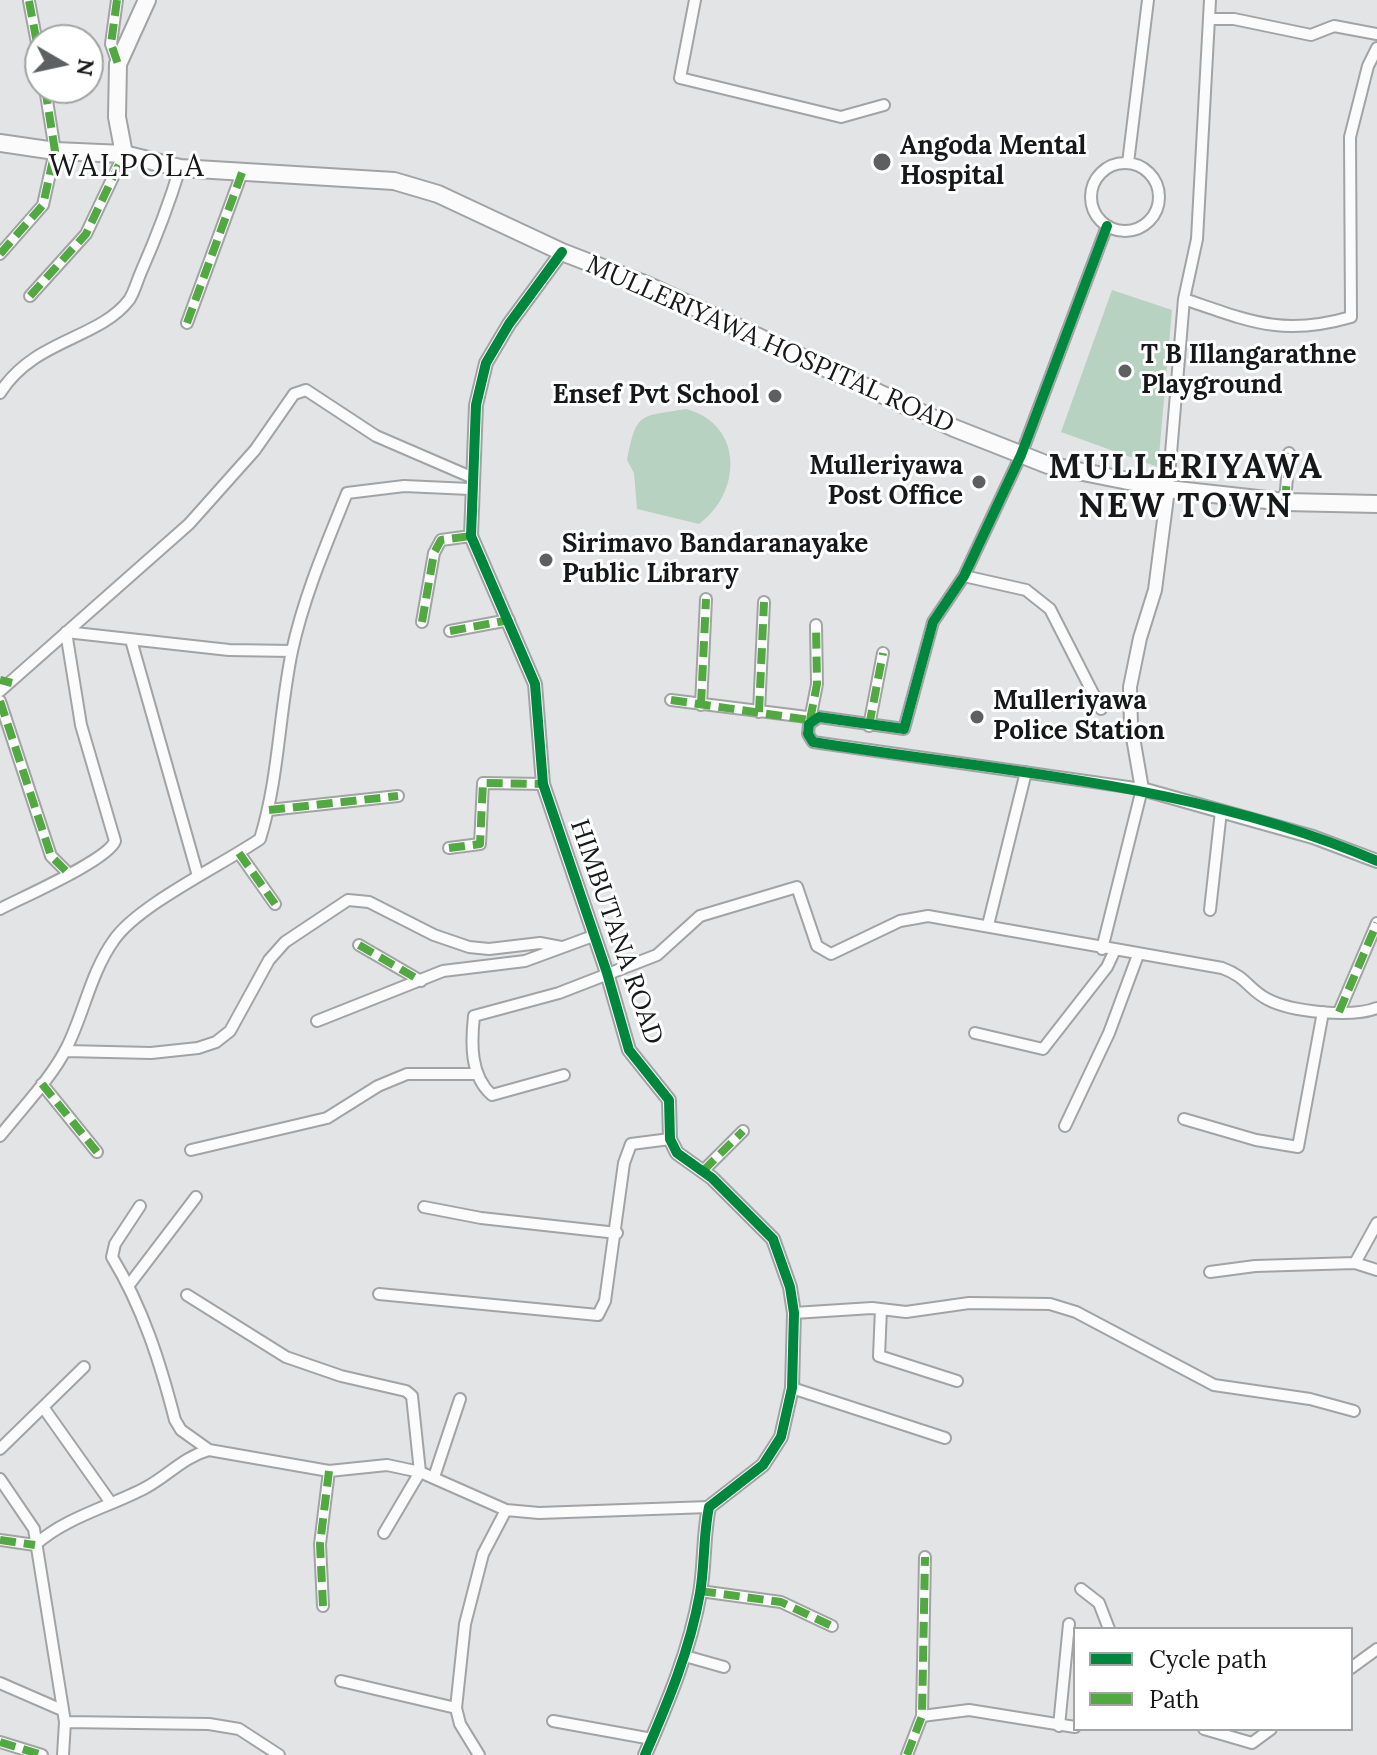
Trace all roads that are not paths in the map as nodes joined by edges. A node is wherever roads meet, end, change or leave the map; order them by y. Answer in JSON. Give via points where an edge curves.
{"nodes":[{"id":1,"x":117,"y":0,"type":"edge"},
{"id":2,"x":147,"y":0,"type":"edge"},
{"id":3,"x":695,"y":0,"type":"edge"},
{"id":4,"x":1148,"y":0,"type":"edge"},
{"id":5,"x":1210,"y":0,"type":"edge"},
{"id":6,"x":29,"y":1,"type":"edge"},
{"id":7,"x":1209,"y":19,"type":"junction"},
{"id":8,"x":33,"y":24,"type":"edge"},
{"id":9,"x":1377,"y":34,"type":"edge"},
{"id":10,"x":1377,"y":48,"type":"edge"},
{"id":11,"x":118,"y":64,"type":"junction"},
{"id":12,"x":48,"y":104,"type":"edge"},
{"id":13,"x":884,"y":105,"type":"dead end"},
{"id":14,"x":0,"y":143,"type":"edge"},
{"id":15,"x":55,"y":151,"type":"junction"},
{"id":16,"x":124,"y":154,"type":"junction"},
{"id":17,"x":1128,"y":163,"type":"junction"},
{"id":18,"x":180,"y":168,"type":"junction"},
{"id":19,"x":243,"y":170,"type":"junction"},
{"id":20,"x":1107,"y":226,"type":"junction"},
{"id":21,"x":562,"y":252,"type":"junction"},
{"id":22,"x":0,"y":254,"type":"edge"},
{"id":23,"x":30,"y":296,"type":"dead end"},
{"id":24,"x":1184,"y":299,"type":"junction"},
{"id":25,"x":187,"y":323,"type":"dead end"},
{"id":26,"x":0,"y":393,"type":"edge"},
{"id":27,"x":1289,"y":453,"type":"dead end"},
{"id":28,"x":1021,"y":455,"type":"junction"},
{"id":29,"x":471,"y":483,"type":"junction"},
{"id":30,"x":1168,"y":489,"type":"junction"},
{"id":31,"x":1285,"y":502,"type":"junction"},
{"id":32,"x":1377,"y":504,"type":"edge"},
{"id":33,"x":471,"y":536,"type":"junction"},
{"id":34,"x":964,"y":576,"type":"junction"},
{"id":35,"x":706,"y":599,"type":"dead end"},
{"id":36,"x":764,"y":602,"type":"dead end"},
{"id":37,"x":509,"y":620,"type":"junction"},
{"id":38,"x":422,"y":622,"type":"dead end"},
{"id":39,"x":816,"y":625,"type":"dead end"},
{"id":40,"x":450,"y":631,"type":"dead end"},
{"id":41,"x":66,"y":632,"type":"junction"},
{"id":42,"x":131,"y":640,"type":"junction"},
{"id":43,"x":292,"y":651,"type":"junction"},
{"id":44,"x":883,"y":653,"type":"dead end"},
{"id":45,"x":0,"y":680,"type":"edge"},
{"id":46,"x":12,"y":683,"type":"junction"},
{"id":47,"x":0,"y":691,"type":"edge"},
{"id":48,"x":671,"y":700,"type":"dead end"},
{"id":49,"x":0,"y":701,"type":"edge"},
{"id":50,"x":701,"y":705,"type":"junction"},
{"id":51,"x":1101,"y":709,"type":"dead end"},
{"id":52,"x":759,"y":712,"type":"junction"},
{"id":53,"x":815,"y":718,"type":"junction"},
{"id":54,"x":869,"y":726,"type":"junction"},
{"id":55,"x":1026,"y":772,"type":"junction"},
{"id":56,"x":543,"y":784,"type":"junction"},
{"id":57,"x":1142,"y":789,"type":"junction"},
{"id":58,"x":398,"y":796,"type":"dead end"},
{"id":59,"x":269,"y":810,"type":"junction"},
{"id":60,"x":1221,"y":811,"type":"junction"},
{"id":61,"x":449,"y":848,"type":"dead end"},
{"id":62,"x":239,"y":853,"type":"junction"},
{"id":63,"x":1377,"y":861,"type":"edge"},
{"id":64,"x":68,"y":873,"type":"junction"},
{"id":65,"x":198,"y":876,"type":"junction"},
{"id":66,"x":275,"y":904,"type":"dead end"},
{"id":67,"x":0,"y":909,"type":"edge"},
{"id":68,"x":1210,"y":910,"type":"dead end"},
{"id":69,"x":1377,"y":923,"type":"edge"},
{"id":70,"x":988,"y":925,"type":"junction"},
{"id":71,"x":593,"y":936,"type":"junction"},
{"id":72,"x":359,"y":945,"type":"dead end"},
{"id":73,"x":561,"y":947,"type":"junction"},
{"id":74,"x":1102,"y":949,"type":"junction"},
{"id":75,"x":1114,"y":952,"type":"junction"},
{"id":76,"x":1138,"y":955,"type":"junction"},
{"id":77,"x":607,"y":973,"type":"junction"},
{"id":78,"x":421,"y":981,"type":"junction"},
{"id":79,"x":1377,"y":1008,"type":"edge"},
{"id":80,"x":1323,"y":1012,"type":"junction"},
{"id":81,"x":1339,"y":1012,"type":"junction"},
{"id":82,"x":317,"y":1021,"type":"dead end"},
{"id":83,"x":975,"y":1033,"type":"dead end"},
{"id":84,"x":66,"y":1051,"type":"junction"},
{"id":85,"x":477,"y":1074,"type":"junction"},
{"id":86,"x":564,"y":1075,"type":"dead end"},
{"id":87,"x":42,"y":1084,"type":"junction"},
{"id":88,"x":1184,"y":1119,"type":"dead end"},
{"id":89,"x":1065,"y":1126,"type":"dead end"},
{"id":90,"x":743,"y":1131,"type":"dead end"},
{"id":91,"x":0,"y":1136,"type":"edge"},
{"id":92,"x":670,"y":1139,"type":"junction"},
{"id":93,"x":191,"y":1150,"type":"dead end"},
{"id":94,"x":97,"y":1152,"type":"dead end"},
{"id":95,"x":703,"y":1171,"type":"junction"},
{"id":96,"x":196,"y":1197,"type":"dead end"},
{"id":97,"x":140,"y":1206,"type":"dead end"},
{"id":98,"x":424,"y":1207,"type":"dead end"},
{"id":99,"x":1377,"y":1223,"type":"edge"},
{"id":100,"x":617,"y":1233,"type":"junction"},
{"id":101,"x":1355,"y":1263,"type":"junction"},
{"id":102,"x":1377,"y":1270,"type":"edge"},
{"id":103,"x":1210,"y":1272,"type":"dead end"},
{"id":104,"x":129,"y":1285,"type":"junction"},
{"id":105,"x":379,"y":1294,"type":"dead end"},
{"id":106,"x":187,"y":1295,"type":"dead end"},
{"id":107,"x":881,"y":1309,"type":"junction"},
{"id":108,"x":794,"y":1313,"type":"junction"},
{"id":109,"x":84,"y":1367,"type":"dead end"},
{"id":110,"x":957,"y":1381,"type":"dead end"},
{"id":111,"x":792,"y":1388,"type":"junction"},
{"id":112,"x":460,"y":1399,"type":"dead end"},
{"id":113,"x":43,"y":1407,"type":"junction"},
{"id":114,"x":1354,"y":1411,"type":"dead end"},
{"id":115,"x":945,"y":1438,"type":"dead end"},
{"id":116,"x":0,"y":1449,"type":"edge"},
{"id":117,"x":209,"y":1450,"type":"junction"},
{"id":118,"x":329,"y":1471,"type":"junction"},
{"id":119,"x":420,"y":1472,"type":"junction"},
{"id":120,"x":434,"y":1477,"type":"junction"},
{"id":121,"x":0,"y":1479,"type":"edge"},
{"id":122,"x":111,"y":1503,"type":"junction"},
{"id":123,"x":709,"y":1507,"type":"junction"},
{"id":124,"x":506,"y":1510,"type":"junction"},
{"id":125,"x":384,"y":1533,"type":"dead end"},
{"id":126,"x":0,"y":1540,"type":"edge"},
{"id":127,"x":35,"y":1545,"type":"junction"},
{"id":128,"x":925,"y":1557,"type":"dead end"},
{"id":129,"x":1081,"y":1589,"type":"dead end"},
{"id":130,"x":700,"y":1591,"type":"junction"},
{"id":131,"x":323,"y":1606,"type":"dead end"},
{"id":132,"x":1069,"y":1624,"type":"dead end"},
{"id":133,"x":832,"y":1626,"type":"dead end"},
{"id":134,"x":1108,"y":1627,"type":"edge"},
{"id":135,"x":1377,"y":1649,"type":"edge"},
{"id":136,"x":685,"y":1656,"type":"junction"},
{"id":137,"x":724,"y":1667,"type":"dead end"},
{"id":138,"x":1353,"y":1667,"type":"edge"},
{"id":139,"x":341,"y":1681,"type":"dead end"},
{"id":140,"x":0,"y":1683,"type":"edge"},
{"id":141,"x":456,"y":1708,"type":"junction"},
{"id":142,"x":62,"y":1710,"type":"junction"},
{"id":143,"x":922,"y":1716,"type":"junction"},
{"id":144,"x":553,"y":1721,"type":"dead end"},
{"id":145,"x":65,"y":1722,"type":"junction"},
{"id":146,"x":1059,"y":1726,"type":"junction"},
{"id":147,"x":1073,"y":1727,"type":"edge"},
{"id":148,"x":1211,"y":1731,"type":"edge"},
{"id":149,"x":1268,"y":1731,"type":"edge"},
{"id":150,"x":652,"y":1739,"type":"junction"},
{"id":151,"x":0,"y":1742,"type":"edge"},
{"id":152,"x":42,"y":1755,"type":"edge"},
{"id":153,"x":63,"y":1755,"type":"edge"},
{"id":154,"x":279,"y":1755,"type":"edge"},
{"id":155,"x":479,"y":1755,"type":"edge"},
{"id":156,"x":645,"y":1755,"type":"edge"},
{"id":157,"x":907,"y":1755,"type":"edge"}],
"edges":[{"from":1,"to":11,"type":"street","via":[[111,44]]},
{"from":2,"to":11,"type":"main road"},
{"from":3,"to":13,"type":"street","via":[[680,78],[841,117]]},
{"from":4,"to":17,"type":"street"},
{"from":5,"to":7,"type":"street"},
{"from":6,"to":8,"type":"street"},
{"from":7,"to":9,"type":"street","via":[[1311,35],[1334,26]]},
{"from":7,"to":24,"type":"street","via":[[1197,239]]},
{"from":10,"to":24,"type":"street","via":[[1350,137],[1351,317],[1291,327],[1252,324]]},
{"from":11,"to":16,"type":"main road","via":[[117,117]]},
{"from":12,"to":15,"type":"street"},
{"from":14,"to":15,"type":"main road","name":"MULLERIYAWA HOSPITAL ROAD"},
{"from":15,"to":16,"type":"main road","name":"MULLERIYAWA HOSPITAL ROAD"},
{"from":15,"to":22,"type":"street","via":[[43,205]]},
{"from":16,"to":18,"type":"main road","name":"MULLERIYAWA HOSPITAL ROAD"},
{"from":16,"to":23,"type":"street","via":[[86,234]]},
{"from":17,"to":20,"type":"street","via":[[1106,168],[1092,186],[1093,209]]},
{"from":17,"to":20,"type":"street","via":[[1155,181],[1158,203],[1139,228]]},
{"from":18,"to":19,"type":"main road","name":"MULLERIYAWA HOSPITAL ROAD"},
{"from":18,"to":26,"type":"street","via":[[167,214],[129,300],[21,367]]},
{"from":19,"to":21,"type":"main road","name":"MULLERIYAWA HOSPITAL ROAD","via":[[394,181],[438,194]]},
{"from":19,"to":25,"type":"street"},
{"from":20,"to":28,"type":"street"},
{"from":21,"to":28,"type":"main road","name":"MULLERIYAWA HOSPITAL ROAD","via":[[647,285]]},
{"from":21,"to":29,"type":"street","name":"HIMBUTANA ROAD","via":[[486,363],[476,405]]},
{"from":24,"to":30,"type":"street"},
{"from":27,"to":31,"type":"street"},
{"from":28,"to":30,"type":"main road","name":"MULLERIYAWA HOSPITAL ROAD"},
{"from":28,"to":34,"type":"street"},
{"from":29,"to":33,"type":"street","name":"HIMBUTANA ROAD"},
{"from":29,"to":41,"type":"street","via":[[376,436],[306,390],[294,394],[255,450],[189,524]]},
{"from":29,"to":43,"type":"street","via":[[347,493],[317,567]]},
{"from":30,"to":31,"type":"main road","name":"MULLERIYAWA HOSPITAL ROAD"},
{"from":30,"to":57,"type":"street","via":[[1155,590],[1130,687]]},
{"from":31,"to":32,"type":"main road","name":"MULLERIYAWA HOSPITAL ROAD"},
{"from":33,"to":37,"type":"street","name":"HIMBUTANA ROAD"},
{"from":33,"to":38,"type":"street","via":[[441,540]]},
{"from":34,"to":51,"type":"street","via":[[1026,590],[1050,609]]},
{"from":34,"to":54,"type":"street","via":[[928,636],[904,729]]},
{"from":35,"to":50,"type":"street"},
{"from":36,"to":52,"type":"street"},
{"from":37,"to":40,"type":"street"},
{"from":37,"to":56,"type":"street","name":"HIMBUTANA ROAD","via":[[535,684]]},
{"from":39,"to":53,"type":"street"},
{"from":41,"to":42,"type":"street"},
{"from":41,"to":46,"type":"street"},
{"from":41,"to":64,"type":"street","via":[[81,725],[115,841],[112,850]]},
{"from":42,"to":43,"type":"street"},
{"from":42,"to":65,"type":"street"},
{"from":43,"to":59,"type":"street"},
{"from":44,"to":54,"type":"street"},
{"from":45,"to":46,"type":"street"},
{"from":46,"to":47,"type":"street"},
{"from":48,"to":50,"type":"street"},
{"from":49,"to":64,"type":"street","via":[[51,856]]},
{"from":50,"to":52,"type":"street"},
{"from":52,"to":53,"type":"street"},
{"from":53,"to":54,"type":"street"},
{"from":53,"to":55,"type":"street","via":[[808,734],[813,742]]},
{"from":55,"to":57,"type":"street"},
{"from":55,"to":70,"type":"street"},
{"from":56,"to":61,"type":"street","via":[[483,783],[480,844]]},
{"from":56,"to":71,"type":"street","name":"HIMBUTANA ROAD"},
{"from":57,"to":60,"type":"street"},
{"from":57,"to":74,"type":"street"},
{"from":58,"to":59,"type":"street"},
{"from":59,"to":62,"type":"street","via":[[260,839]]},
{"from":60,"to":63,"type":"street"},
{"from":60,"to":68,"type":"street"},
{"from":62,"to":65,"type":"street"},
{"from":62,"to":66,"type":"street"},
{"from":64,"to":67,"type":"street"},
{"from":65,"to":84,"type":"street","via":[[114,939]]},
{"from":69,"to":81,"type":"street"},
{"from":70,"to":74,"type":"street"},
{"from":70,"to":77,"type":"street","via":[[928,916],[900,921],[831,954],[817,946],[797,887],[700,916],[657,955]]},
{"from":71,"to":73,"type":"street"},
{"from":71,"to":77,"type":"street","name":"HIMBUTANA ROAD"},
{"from":72,"to":78,"type":"street"},
{"from":73,"to":78,"type":"street","via":[[525,961],[443,971]]},
{"from":73,"to":84,"type":"street","via":[[469,947],[369,902],[348,900],[285,942],[269,960],[230,1031],[216,1042],[151,1053]]},
{"from":74,"to":75,"type":"street"},
{"from":75,"to":76,"type":"street"},
{"from":75,"to":83,"type":"street","via":[[1043,1049]]},
{"from":76,"to":80,"type":"street","via":[[1222,968],[1241,975],[1267,999]]},
{"from":76,"to":89,"type":"street"},
{"from":77,"to":85,"type":"street","via":[[559,993],[474,1016],[471,1043]]},
{"from":77,"to":92,"type":"street","name":"HIMBUTANA ROAD","via":[[629,1050],[669,1100]]},
{"from":78,"to":82,"type":"street"},
{"from":79,"to":81,"type":"street","via":[[1361,1014]]},
{"from":80,"to":81,"type":"street"},
{"from":80,"to":88,"type":"street","via":[[1298,1147]]},
{"from":84,"to":87,"type":"street"},
{"from":85,"to":86,"type":"street","via":[[492,1095]]},
{"from":85,"to":93,"type":"street","via":[[407,1074],[327,1118]]},
{"from":87,"to":91,"type":"street"},
{"from":87,"to":94,"type":"street"},
{"from":90,"to":95,"type":"street"},
{"from":92,"to":95,"type":"street","via":[[677,1153]]},
{"from":92,"to":100,"type":"street","via":[[631,1144]]},
{"from":95,"to":108,"type":"street","via":[[773,1239]]},
{"from":96,"to":104,"type":"street"},
{"from":97,"to":104,"type":"street","via":[[112,1257]]},
{"from":98,"to":100,"type":"street"},
{"from":99,"to":101,"type":"street"},
{"from":100,"to":105,"type":"street","via":[[598,1315]]},
{"from":101,"to":102,"type":"street"},
{"from":101,"to":103,"type":"street"},
{"from":104,"to":117,"type":"street","via":[[155,1347],[175,1420]]},
{"from":106,"to":119,"type":"street","via":[[286,1357],[406,1391],[416,1407]]},
{"from":107,"to":108,"type":"street"},
{"from":107,"to":110,"type":"street","via":[[879,1356]]},
{"from":107,"to":114,"type":"street","via":[[1050,1304],[1076,1312],[1214,1385]]},
{"from":108,"to":111,"type":"street"},
{"from":109,"to":113,"type":"street"},
{"from":111,"to":115,"type":"street"},
{"from":111,"to":123,"type":"street","via":[[781,1437],[763,1465]]},
{"from":112,"to":120,"type":"street"},
{"from":113,"to":116,"type":"street"},
{"from":113,"to":122,"type":"street"},
{"from":117,"to":118,"type":"street"},
{"from":117,"to":122,"type":"street"},
{"from":118,"to":119,"type":"street","via":[[387,1465]]},
{"from":118,"to":131,"type":"street","via":[[320,1544]]},
{"from":119,"to":120,"type":"street"},
{"from":119,"to":125,"type":"street"},
{"from":120,"to":124,"type":"street"},
{"from":121,"to":127,"type":"street","via":[[34,1529]]},
{"from":122,"to":127,"type":"street","via":[[49,1532]]},
{"from":123,"to":124,"type":"street"},
{"from":123,"to":130,"type":"street"},
{"from":124,"to":141,"type":"street","via":[[483,1554],[465,1624]]},
{"from":126,"to":127,"type":"street"},
{"from":127,"to":142,"type":"street"},
{"from":128,"to":143,"type":"street"},
{"from":129,"to":134,"type":"street","via":[[1099,1603]]},
{"from":130,"to":133,"type":"street","via":[[781,1602]]},
{"from":130,"to":136,"type":"street"},
{"from":132,"to":146,"type":"street"},
{"from":135,"to":138,"type":"street"},
{"from":136,"to":137,"type":"street"},
{"from":136,"to":150,"type":"street"},
{"from":139,"to":141,"type":"street"},
{"from":140,"to":142,"type":"street"},
{"from":141,"to":155,"type":"street"},
{"from":142,"to":145,"type":"street"},
{"from":143,"to":146,"type":"street","via":[[969,1710]]},
{"from":143,"to":157,"type":"street"},
{"from":144,"to":150,"type":"street"},
{"from":145,"to":153,"type":"street"},
{"from":145,"to":154,"type":"street","via":[[209,1724],[239,1729]]},
{"from":146,"to":147,"type":"street"},
{"from":148,"to":149,"type":"street","via":[[1252,1743]]},
{"from":150,"to":156,"type":"street"},
{"from":151,"to":152,"type":"street"}]}
